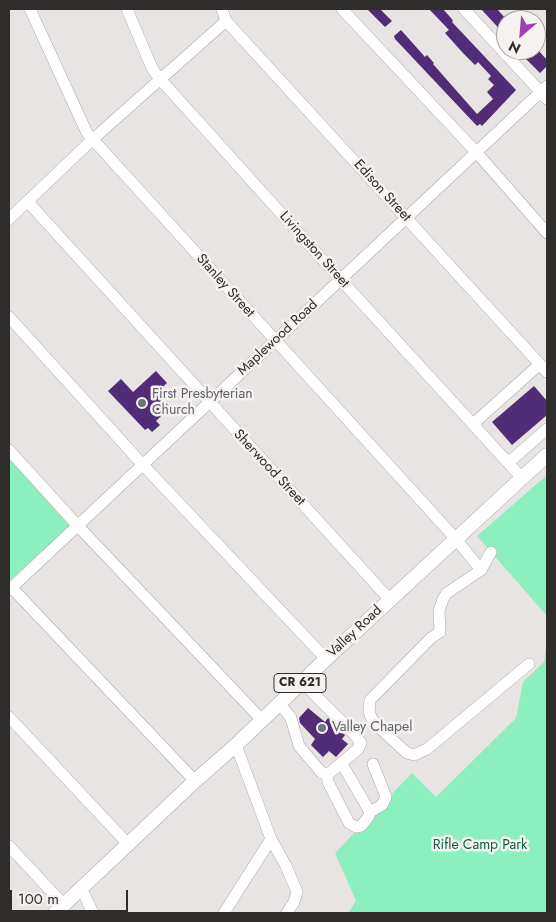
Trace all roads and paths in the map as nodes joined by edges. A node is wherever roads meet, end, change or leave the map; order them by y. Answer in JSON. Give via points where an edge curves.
{"nodes":[{"id":1,"x":30,"y":9,"type":"edge"},
{"id":2,"x":127,"y":9,"type":"edge"},
{"id":3,"x":222,"y":9,"type":"edge"},
{"id":4,"x":342,"y":9,"type":"edge"},
{"id":5,"x":464,"y":9,"type":"edge"},
{"id":6,"x":226,"y":21,"type":"junction"},
{"id":7,"x":160,"y":79,"type":"junction"},
{"id":8,"x":545,"y":92,"type":"edge"},
{"id":9,"x":93,"y":139,"type":"junction"},
{"id":10,"x":477,"y":153,"type":"junction"},
{"id":11,"x":28,"y":202,"type":"junction"},
{"id":12,"x":407,"y":218,"type":"junction"},
{"id":13,"x":9,"y":219,"type":"edge"},
{"id":14,"x":547,"y":233,"type":"edge"},
{"id":15,"x":341,"y":280,"type":"junction"},
{"id":16,"x":9,"y":317,"type":"edge"},
{"id":17,"x":275,"y":341,"type":"junction"},
{"id":18,"x":544,"y":368,"type":"edge"},
{"id":19,"x":209,"y":404,"type":"junction"},
{"id":20,"x":473,"y":424,"type":"junction"},
{"id":21,"x":547,"y":429,"type":"edge"},
{"id":22,"x":9,"y":450,"type":"edge"},
{"id":23,"x":547,"y":455,"type":"edge"},
{"id":24,"x":508,"y":462,"type":"junction"},
{"id":25,"x":143,"y":465,"type":"junction"},
{"id":26,"x":522,"y":478,"type":"junction"},
{"id":27,"x":77,"y":525,"type":"junction"},
{"id":28,"x":456,"y":539,"type":"junction"},
{"id":29,"x":490,"y":552,"type":"dead end"},
{"id":30,"x":481,"y":570,"type":"junction"},
{"id":31,"x":10,"y":588,"type":"edge"},
{"id":32,"x":390,"y":600,"type":"junction"},
{"id":33,"x":326,"y":660,"type":"junction"},
{"id":34,"x":529,"y":664,"type":"dead end"},
{"id":35,"x":302,"y":682,"type":"junction"},
{"id":36,"x":279,"y":703,"type":"junction"},
{"id":37,"x":9,"y":718,"type":"edge"},
{"id":38,"x":262,"y":720,"type":"junction"},
{"id":39,"x":236,"y":745,"type":"junction"},
{"id":40,"x":342,"y":764,"type":"junction"},
{"id":41,"x":373,"y":764,"type":"dead end"},
{"id":42,"x":327,"y":775,"type":"junction"},
{"id":43,"x":195,"y":781,"type":"junction"},
{"id":44,"x":370,"y":812,"type":"junction"},
{"id":45,"x":271,"y":839,"type":"junction"},
{"id":46,"x":128,"y":844,"type":"junction"},
{"id":47,"x":9,"y":846,"type":"edge"},
{"id":48,"x":81,"y":888,"type":"junction"},
{"id":49,"x":60,"y":909,"type":"edge"},
{"id":50,"x":93,"y":913,"type":"edge"},
{"id":51,"x":224,"y":913,"type":"edge"},
{"id":52,"x":287,"y":913,"type":"edge"}],
"edges":[{"from":1,"to":9,"type":"street","name":"Stanley Street","via":[[87,133]]},
{"from":2,"to":7,"type":"street","name":"Livingston Street","via":[[152,68]]},
{"from":3,"to":6,"type":"street","name":"Edison Street"},
{"from":4,"to":10,"type":"street"},
{"from":5,"to":8,"type":"street"},
{"from":6,"to":7,"type":"street"},
{"from":6,"to":12,"type":"street","name":"Edison Street"},
{"from":7,"to":9,"type":"street"},
{"from":7,"to":15,"type":"street","name":"Livingston Street"},
{"from":8,"to":10,"type":"street","name":"Maplewood Road"},
{"from":9,"to":11,"type":"street"},
{"from":9,"to":17,"type":"street","name":"Stanley Street"},
{"from":10,"to":12,"type":"street","name":"Maplewood Road"},
{"from":10,"to":14,"type":"street"},
{"from":11,"to":13,"type":"street"},
{"from":11,"to":19,"type":"street","name":"Sherwood Street"},
{"from":12,"to":15,"type":"street","name":"Maplewood Road"},
{"from":12,"to":18,"type":"street","name":"Edison Street"},
{"from":15,"to":17,"type":"street","name":"Maplewood Road"},
{"from":15,"to":20,"type":"street","name":"Livingston Street"},
{"from":16,"to":25,"type":"street"},
{"from":17,"to":19,"type":"street","name":"Maplewood Road"},
{"from":17,"to":28,"type":"street","name":"Stanley Street"},
{"from":18,"to":20,"type":"street"},
{"from":19,"to":25,"type":"street","name":"Maplewood Road"},
{"from":19,"to":32,"type":"street","name":"Sherwood Street"},
{"from":20,"to":24,"type":"street","name":"Livingston Street"},
{"from":21,"to":24,"type":"street"},
{"from":22,"to":27,"type":"street"},
{"from":23,"to":26,"type":"main road","name":"Valley Road","number":"CR 621"},
{"from":24,"to":26,"type":"street","name":"Livingston Street"},
{"from":25,"to":27,"type":"street","name":"Maplewood Road"},
{"from":25,"to":33,"type":"street"},
{"from":26,"to":28,"type":"main road","name":"Valley Road","number":"CR 621"},
{"from":27,"to":31,"type":"street","name":"Maplewood Road"},
{"from":27,"to":38,"type":"street"},
{"from":28,"to":30,"type":"street","name":"Stanley Street"},
{"from":28,"to":32,"type":"main road","name":"Valley Road","number":"CR 621"},
{"from":29,"to":30,"type":"street"},
{"from":30,"to":34,"type":"street","via":[[447,593],[439,611],[440,632],[370,700],[374,722],[407,753],[414,755],[427,748]]},
{"from":31,"to":43,"type":"street"},
{"from":32,"to":33,"type":"main road","name":"Valley Road","number":"CR 621"},
{"from":33,"to":35,"type":"main road","name":"Valley Road","number":"CR 621"},
{"from":35,"to":36,"type":"main road","name":"Valley Road","number":"CR 621"},
{"from":35,"to":40,"type":"street","via":[[361,743]]},
{"from":36,"to":38,"type":"main road","name":"Valley Road","number":"CR 621"},
{"from":36,"to":42,"type":"street","via":[[291,718],[299,746]]},
{"from":37,"to":46,"type":"street"},
{"from":38,"to":39,"type":"main road","name":"Valley Road","number":"CR 621"},
{"from":39,"to":43,"type":"main road","name":"Valley Road","number":"CR 621"},
{"from":39,"to":45,"type":"street"},
{"from":40,"to":42,"type":"street"},
{"from":40,"to":44,"type":"street"},
{"from":41,"to":44,"type":"street","via":[[386,797],[382,805]]},
{"from":42,"to":44,"type":"street","via":[[352,826],[361,826]]},
{"from":43,"to":46,"type":"main road","name":"Valley Road","number":"CR 621"},
{"from":45,"to":51,"type":"street"},
{"from":45,"to":52,"type":"street","via":[[297,892]]},
{"from":46,"to":48,"type":"main road","name":"Valley Road","number":"CR 621"},
{"from":47,"to":49,"type":"street"},
{"from":48,"to":49,"type":"main road","name":"Valley Road","number":"CR 621"},
{"from":48,"to":50,"type":"street"}]}
